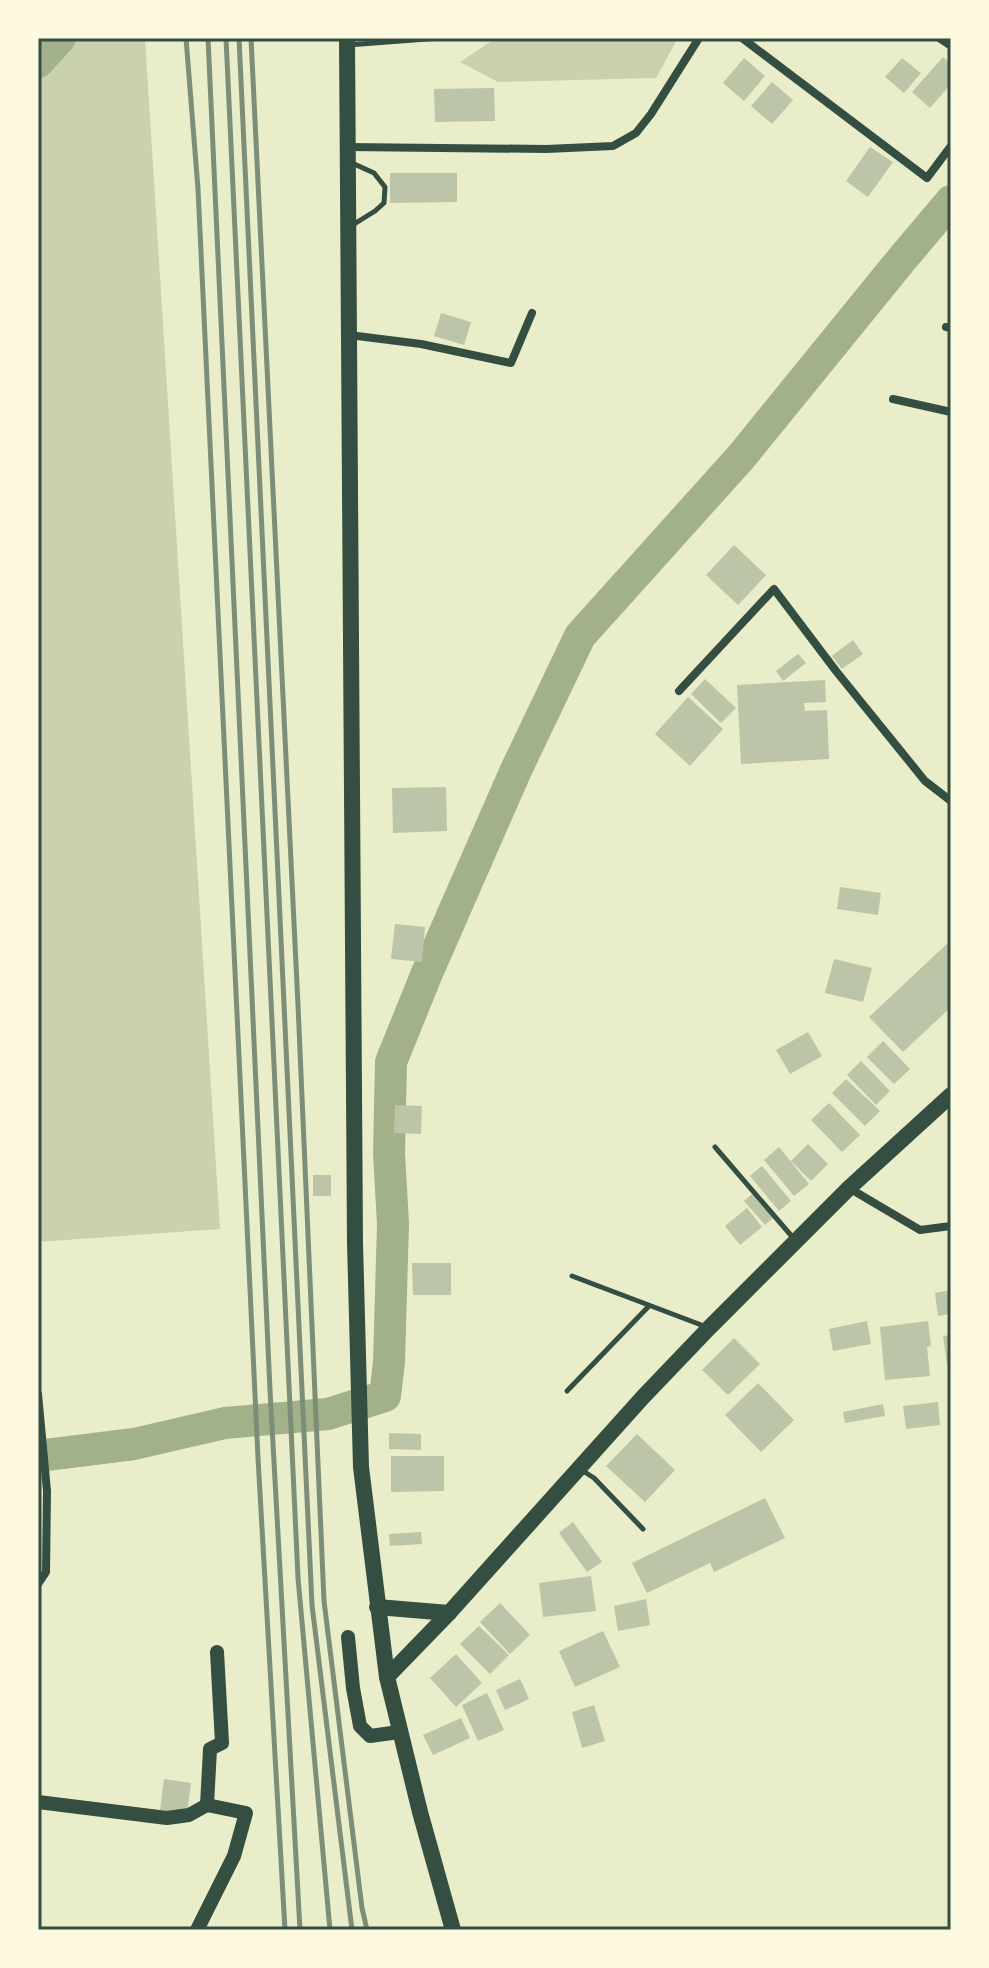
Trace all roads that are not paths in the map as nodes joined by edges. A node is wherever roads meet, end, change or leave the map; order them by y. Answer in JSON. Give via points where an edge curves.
{"nodes":[{"id":1,"x":440,"y":38,"type":"edge"},
{"id":2,"x":699,"y":38,"type":"edge"},
{"id":3,"x":742,"y":38,"type":"edge"},
{"id":4,"x":939,"y":38,"type":"edge"},
{"id":5,"x":347,"y":42,"type":"edge"},
{"id":6,"x":951,"y":46,"type":"edge"},
{"id":7,"x":951,"y":146,"type":"edge"},
{"id":8,"x":348,"y":154,"type":"junction"},
{"id":9,"x":347,"y":228,"type":"junction"},
{"id":10,"x":532,"y":313,"type":"dead end"},
{"id":11,"x":348,"y":335,"type":"junction"},
{"id":12,"x":893,"y":399,"type":"dead end"},
{"id":13,"x":951,"y":412,"type":"edge"},
{"id":14,"x":679,"y":691,"type":"dead end"},
{"id":15,"x":951,"y":801,"type":"edge"},
{"id":16,"x":951,"y":1095,"type":"edge"},
{"id":17,"x":715,"y":1147,"type":"dead end"},
{"id":18,"x":849,"y":1188,"type":"junction"},
{"id":19,"x":951,"y":1226,"type":"edge"},
{"id":20,"x":796,"y":1241,"type":"junction"},
{"id":21,"x":572,"y":1276,"type":"dead end"},
{"id":22,"x":649,"y":1306,"type":"junction"},
{"id":23,"x":709,"y":1328,"type":"junction"},
{"id":24,"x":567,"y":1391,"type":"dead end"},
{"id":25,"x":38,"y":1394,"type":"edge"},
{"id":26,"x":578,"y":1469,"type":"junction"},
{"id":27,"x":643,"y":1529,"type":"dead end"},
{"id":28,"x":38,"y":1584,"type":"edge"},
{"id":29,"x":377,"y":1607,"type":"junction"},
{"id":30,"x":449,"y":1613,"type":"junction"},
{"id":31,"x":348,"y":1637,"type":"dead end"},
{"id":32,"x":217,"y":1652,"type":"dead end"},
{"id":33,"x":387,"y":1677,"type":"junction"},
{"id":34,"x":399,"y":1732,"type":"junction"},
{"id":35,"x":38,"y":1802,"type":"edge"},
{"id":36,"x":207,"y":1805,"type":"junction"},
{"id":37,"x":197,"y":1930,"type":"edge"},
{"id":38,"x":453,"y":1930,"type":"edge"}],
"edges":[{"from":1,"to":5,"type":"lane"},
{"from":2,"to":8,"type":"street","via":[[636,133],[613,146]]},
{"from":3,"to":7,"type":"street","via":[[927,178]]},
{"from":4,"to":6,"type":"street"},
{"from":5,"to":8,"type":"main road"},
{"from":8,"to":9,"type":"main road"},
{"from":8,"to":9,"type":"lane","via":[[385,187],[384,203]]},
{"from":9,"to":11,"type":"main road"},
{"from":10,"to":11,"type":"street","via":[[511,363]]},
{"from":11,"to":29,"type":"main road","via":[[358,1390]]},
{"from":12,"to":13,"type":"street"},
{"from":14,"to":15,"type":"street","via":[[774,589],[925,781]]},
{"from":16,"to":18,"type":"main road"},
{"from":17,"to":20,"type":"lane"},
{"from":18,"to":19,"type":"street","via":[[920,1230]]},
{"from":18,"to":20,"type":"main road"},
{"from":20,"to":23,"type":"main road"},
{"from":21,"to":22,"type":"lane"},
{"from":22,"to":23,"type":"lane"},
{"from":22,"to":24,"type":"lane"},
{"from":23,"to":26,"type":"main road"},
{"from":25,"to":28,"type":"street","via":[[47,1491],[46,1572]]},
{"from":26,"to":27,"type":"lane","via":[[594,1478]]},
{"from":26,"to":30,"type":"main road"},
{"from":29,"to":30,"type":"main road"},
{"from":29,"to":33,"type":"main road"},
{"from":30,"to":33,"type":"main road"},
{"from":31,"to":34,"type":"main road","via":[[360,1726],[370,1736]]},
{"from":32,"to":36,"type":"main road","via":[[222,1743],[210,1749]]},
{"from":33,"to":34,"type":"main road"},
{"from":34,"to":38,"type":"main road"},
{"from":35,"to":36,"type":"main road","via":[[167,1818]]},
{"from":36,"to":37,"type":"main road","via":[[246,1813],[234,1856]]}]}
